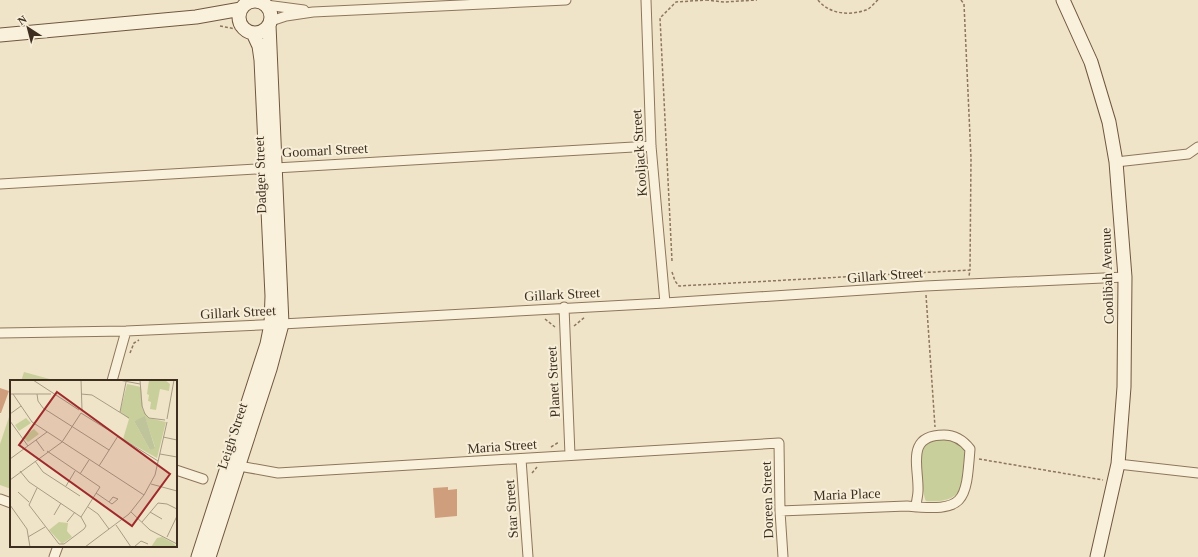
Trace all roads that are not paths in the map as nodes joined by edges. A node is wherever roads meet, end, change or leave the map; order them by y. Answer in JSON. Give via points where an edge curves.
{"nodes":[{"id":1,"x":566,"y":0,"type":"edge"},
{"id":2,"x":646,"y":0,"type":"edge"},
{"id":3,"x":1063,"y":0,"type":"edge"},
{"id":4,"x":262,"y":2,"type":"edge"},
{"id":5,"x":241,"y":5,"type":"edge"},
{"id":6,"x":313,"y":12,"type":"junction"},
{"id":7,"x":196,"y":17,"type":"junction"},
{"id":8,"x":270,"y":23,"type":"junction"},
{"id":9,"x":246,"y":30,"type":"junction"},
{"id":10,"x":0,"y":35,"type":"edge"},
{"id":11,"x":651,"y":146,"type":"junction"},
{"id":12,"x":1198,"y":147,"type":"edge"},
{"id":13,"x":1116,"y":162,"type":"junction"},
{"id":14,"x":272,"y":167,"type":"junction"},
{"id":15,"x":0,"y":184,"type":"edge"},
{"id":16,"x":1125,"y":278,"type":"junction"},
{"id":17,"x":665,"y":303,"type":"junction"},
{"id":18,"x":564,"y":308,"type":"junction"},
{"id":19,"x":276,"y":324,"type":"junction"},
{"id":20,"x":126,"y":331,"type":"junction"},
{"id":21,"x":0,"y":333,"type":"edge"},
{"id":22,"x":112,"y":380,"type":"edge"},
{"id":23,"x":779,"y":443,"type":"joint"},
{"id":24,"x":570,"y":455,"type":"junction"},
{"id":25,"x":521,"y":459,"type":"junction"},
{"id":26,"x":234,"y":463,"type":"junction"},
{"id":27,"x":1118,"y":464,"type":"junction"},
{"id":28,"x":177,"y":470,"type":"edge"},
{"id":29,"x":1198,"y":473,"type":"edge"},
{"id":30,"x":203,"y":479,"type":"dead end"},
{"id":31,"x":0,"y":499,"type":"edge"},
{"id":32,"x":10,"y":503,"type":"edge"},
{"id":33,"x":916,"y":507,"type":"junction"},
{"id":34,"x":780,"y":511,"type":"junction"},
{"id":35,"x":58,"y":547,"type":"edge"},
{"id":36,"x":54,"y":557,"type":"edge"},
{"id":37,"x":198,"y":557,"type":"edge"},
{"id":38,"x":209,"y":557,"type":"edge"},
{"id":39,"x":528,"y":557,"type":"edge"},
{"id":40,"x":783,"y":557,"type":"edge"},
{"id":41,"x":1097,"y":557,"type":"edge"}],
"edges":[{"from":1,"to":6,"type":"street"},
{"from":2,"to":11,"type":"street","name":"Kooljack Street"},
{"from":3,"to":13,"type":"street","name":"Coolibah Avenue","via":[[1099,86]]},
{"from":4,"to":5,"type":"street","via":[[251,1]]},
{"from":4,"to":6,"type":"street"},
{"from":4,"to":8,"type":"street","via":[[271,12]]},
{"from":5,"to":7,"type":"street"},
{"from":5,"to":9,"type":"street","via":[[239,20]]},
{"from":6,"to":8,"type":"street","via":[[286,16]]},
{"from":7,"to":9,"type":"street"},
{"from":7,"to":10,"type":"street"},
{"from":8,"to":9,"type":"street","via":[[262,31]]},
{"from":8,"to":14,"type":"street","name":"Dadger Street"},
{"from":9,"to":14,"type":"street","name":"Dadger Street","via":[[259,46]]},
{"from":11,"to":14,"type":"street","name":"Goomarl Street"},
{"from":11,"to":17,"type":"street","name":"Kooljack Street"},
{"from":12,"to":13,"type":"street","via":[[1188,154]]},
{"from":13,"to":16,"type":"street","name":"Coolibah Avenue"},
{"from":14,"to":15,"type":"street","name":"Goomarl Street"},
{"from":14,"to":19,"type":"street","name":"Dadger Street","via":[[272,296]]},
{"from":16,"to":17,"type":"street","name":"Gillark Street","via":[[925,286]]},
{"from":16,"to":27,"type":"street","name":"Coolibah Avenue","via":[[1124,387]]},
{"from":17,"to":18,"type":"street","name":"Gillark Street"},
{"from":18,"to":19,"type":"street","name":"Gillark Street"},
{"from":18,"to":24,"type":"street","name":"Planet Street"},
{"from":19,"to":20,"type":"street","name":"Gillark Street"},
{"from":19,"to":26,"type":"street","name":"Leigh Street","via":[[263,358]]},
{"from":20,"to":21,"type":"street","name":"Gillark Street"},
{"from":20,"to":22,"type":"street"},
{"from":23,"to":24,"type":"street","name":"Maria Street"},
{"from":23,"to":34,"type":"street","name":"Doreen Street"},
{"from":24,"to":25,"type":"street","name":"Maria Street"},
{"from":25,"to":26,"type":"street","name":"Maria Street","via":[[278,473]]},
{"from":25,"to":39,"type":"street","name":"Star Street"},
{"from":26,"to":37,"type":"street","name":"Leigh Street"},
{"from":26,"to":38,"type":"street","name":"Leigh Street"},
{"from":27,"to":29,"type":"street"},
{"from":27,"to":41,"type":"street","name":"Coolibah Avenue"},
{"from":28,"to":30,"type":"street"},
{"from":31,"to":32,"type":"street"},
{"from":33,"to":33,"type":"street","name":"Maria Place","via":[[949,506],[960,500],[966,489],[970,450],[962,440],[949,435],[936,435],[922,442],[917,450],[916,459]]},
{"from":33,"to":34,"type":"street","name":"Maria Place"},
{"from":34,"to":40,"type":"street","name":"Doreen Street"},
{"from":35,"to":36,"type":"street"}]}
